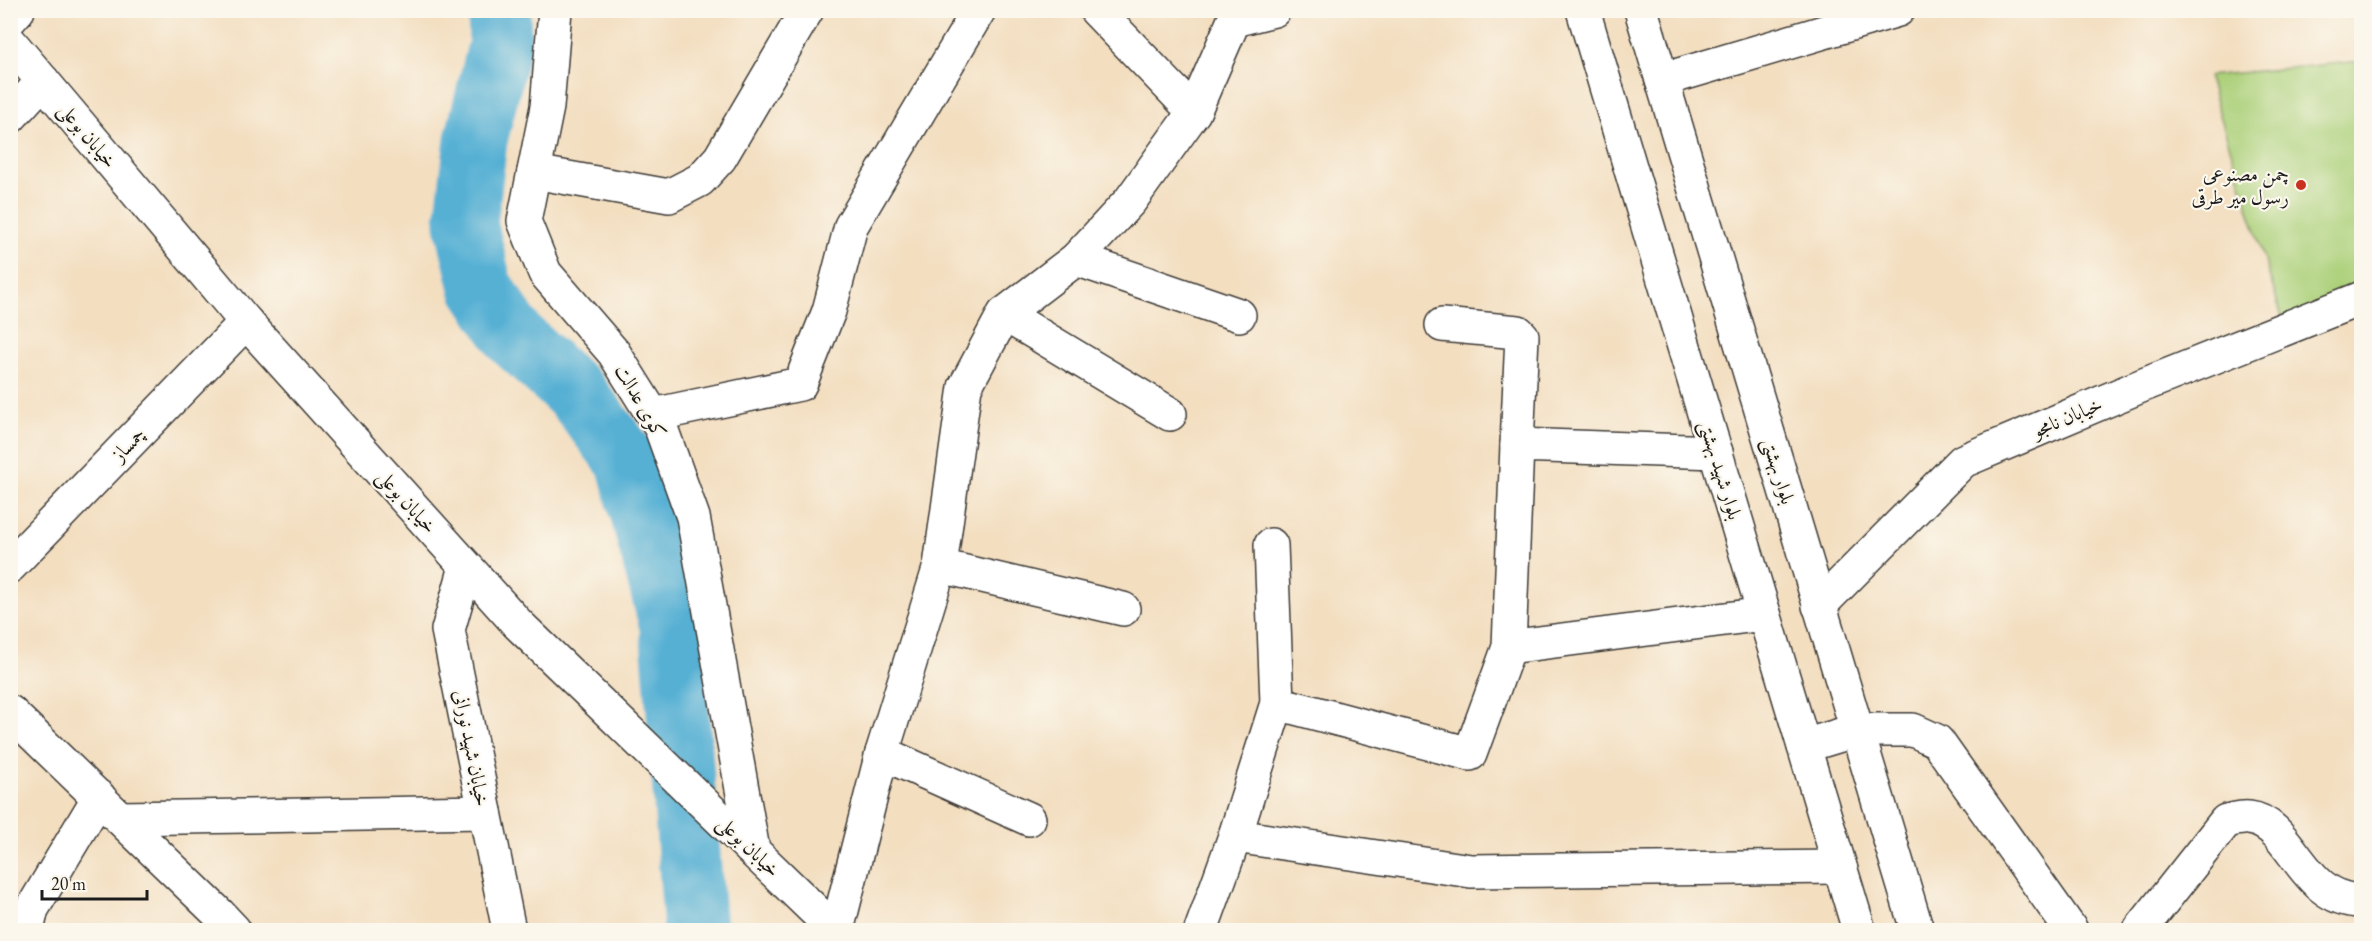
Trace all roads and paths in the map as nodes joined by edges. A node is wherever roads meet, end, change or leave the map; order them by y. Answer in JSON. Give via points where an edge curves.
{"nodes":[{"id":1,"x":18,"y":10,"type":"edge"},
{"id":2,"x":555,"y":10,"type":"edge"},
{"id":3,"x":807,"y":10,"type":"edge"},
{"id":4,"x":979,"y":10,"type":"edge"},
{"id":5,"x":1096,"y":10,"type":"edge"},
{"id":6,"x":1274,"y":10,"type":"edge"},
{"id":7,"x":1583,"y":10,"type":"edge"},
{"id":8,"x":1641,"y":10,"type":"edge"},
{"id":9,"x":1898,"y":10,"type":"edge"},
{"id":10,"x":1229,"y":15,"type":"edge"},
{"id":11,"x":10,"y":19,"type":"edge"},
{"id":12,"x":10,"y":42,"type":"edge"},
{"id":13,"x":1662,"y":80,"type":"junction"},
{"id":14,"x":43,"y":81,"type":"junction"},
{"id":15,"x":1194,"y":111,"type":"junction"},
{"id":16,"x":10,"y":117,"type":"edge"},
{"id":17,"x":534,"y":172,"type":"junction"},
{"id":18,"x":1076,"y":259,"type":"junction"},
{"id":19,"x":2361,"y":298,"type":"edge"},
{"id":20,"x":1004,"y":314,"type":"junction"},
{"id":21,"x":1239,"y":315,"type":"dead end"},
{"id":22,"x":246,"y":322,"type":"junction"},
{"id":23,"x":1442,"y":325,"type":"dead end"},
{"id":24,"x":1170,"y":414,"type":"dead end"},
{"id":25,"x":653,"y":415,"type":"junction"},
{"id":26,"x":1517,"y":445,"type":"junction"},
{"id":27,"x":1716,"y":452,"type":"junction"},
{"id":28,"x":1271,"y":545,"type":"dead end"},
{"id":29,"x":10,"y":566,"type":"edge"},
{"id":30,"x":940,"y":566,"type":"junction"},
{"id":31,"x":466,"y":567,"type":"junction"},
{"id":32,"x":1820,"y":606,"type":"junction"},
{"id":33,"x":1123,"y":609,"type":"dead end"},
{"id":34,"x":1764,"y":614,"type":"junction"},
{"id":35,"x":1509,"y":647,"type":"junction"},
{"id":36,"x":1277,"y":703,"type":"junction"},
{"id":37,"x":10,"y":712,"type":"edge"},
{"id":38,"x":1857,"y":729,"type":"junction"},
{"id":39,"x":1804,"y":746,"type":"junction"},
{"id":40,"x":882,"y":753,"type":"junction"},
{"id":41,"x":109,"y":808,"type":"junction"},
{"id":42,"x":485,"y":812,"type":"junction"},
{"id":43,"x":1029,"y":819,"type":"dead end"},
{"id":44,"x":1235,"y":836,"type":"junction"},
{"id":45,"x":751,"y":849,"type":"junction"},
{"id":46,"x":1840,"y":867,"type":"junction"},
{"id":47,"x":2361,"y":901,"type":"edge"},
{"id":48,"x":27,"y":930,"type":"edge"},
{"id":49,"x":234,"y":930,"type":"edge"},
{"id":50,"x":508,"y":930,"type":"edge"},
{"id":51,"x":836,"y":930,"type":"edge"},
{"id":52,"x":1201,"y":930,"type":"edge"},
{"id":53,"x":1859,"y":930,"type":"edge"},
{"id":54,"x":1917,"y":930,"type":"edge"},
{"id":55,"x":2071,"y":930,"type":"edge"},
{"id":56,"x":2140,"y":930,"type":"edge"}],
"edges":[{"from":1,"to":11,"type":"street"},
{"from":2,"to":17,"type":"street","name":"کوی عدالت","via":[[547,107]]},
{"from":3,"to":17,"type":"street","via":[[720,158],[700,180],[684,190],[669,196]]},
{"from":4,"to":25,"type":"street","via":[[851,226],[829,311],[800,384]]},
{"from":5,"to":15,"type":"street"},
{"from":6,"to":10,"type":"street"},
{"from":7,"to":27,"type":"street","name":"بلوار شهید بهشتی"},
{"from":8,"to":13,"type":"street","name":"بلوار بهشتی"},
{"from":9,"to":13,"type":"street"},
{"from":10,"to":15,"type":"street"},
{"from":12,"to":14,"type":"street","name":"خیابان بوعلی"},
{"from":13,"to":32,"type":"street","name":"بلوار بهشتی"},
{"from":14,"to":16,"type":"street"},
{"from":14,"to":22,"type":"street","name":"خیابان بوعلی"},
{"from":15,"to":18,"type":"street","via":[[1130,201]]},
{"from":17,"to":25,"type":"street","name":"کوی عدالت","via":[[524,221],[545,273],[614,353]]},
{"from":18,"to":20,"type":"street"},
{"from":18,"to":21,"type":"street"},
{"from":19,"to":32,"type":"street","name":"خیابان نامجو","via":[[1963,461]]},
{"from":20,"to":24,"type":"street"},
{"from":20,"to":30,"type":"street","via":[[965,387]]},
{"from":22,"to":29,"type":"street","name":"چمساز"},
{"from":22,"to":31,"type":"street","name":"خیابان بوعلی"},
{"from":23,"to":26,"type":"street","via":[[1518,332],[1522,336]]},
{"from":25,"to":45,"type":"street","name":"کوی عدالت","via":[[693,518]]},
{"from":26,"to":27,"type":"street"},
{"from":26,"to":35,"type":"street"},
{"from":27,"to":34,"type":"street","name":"بلوار شهید بهشتی"},
{"from":28,"to":36,"type":"street"},
{"from":30,"to":33,"type":"street"},
{"from":30,"to":40,"type":"street"},
{"from":31,"to":42,"type":"street","name":"خیابان شهید نورانی","via":[[448,630]]},
{"from":31,"to":45,"type":"street","name":"خیابان بوعلی","via":[[518,624]]},
{"from":32,"to":38,"type":"street","name":"بلوار بهشتی"},
{"from":34,"to":35,"type":"street"},
{"from":34,"to":39,"type":"street","name":"بلوار شهید بهشتی"},
{"from":35,"to":36,"type":"street","via":[[1470,754]]},
{"from":36,"to":44,"type":"street"},
{"from":37,"to":41,"type":"street"},
{"from":38,"to":39,"type":"street"},
{"from":38,"to":54,"type":"street","name":"بلوار بهشتی"},
{"from":38,"to":55,"type":"street","via":[[1913,730],[1937,741]]},
{"from":39,"to":46,"type":"street","name":"بلوار شهید بهشتی"},
{"from":40,"to":43,"type":"street"},
{"from":40,"to":51,"type":"street"},
{"from":41,"to":42,"type":"street"},
{"from":41,"to":48,"type":"street","via":[[32,909]]},
{"from":41,"to":49,"type":"street"},
{"from":42,"to":50,"type":"street","name":"خیابان شهید نورانی"},
{"from":44,"to":46,"type":"street","via":[[1471,871]]},
{"from":44,"to":52,"type":"street"},
{"from":45,"to":51,"type":"street","name":"خیابان بوعلی"},
{"from":46,"to":53,"type":"street","name":"بلوار شهید بهشتی"},
{"from":47,"to":56,"type":"street","via":[[2324,890],[2269,825],[2249,818],[2226,821]]}]}
